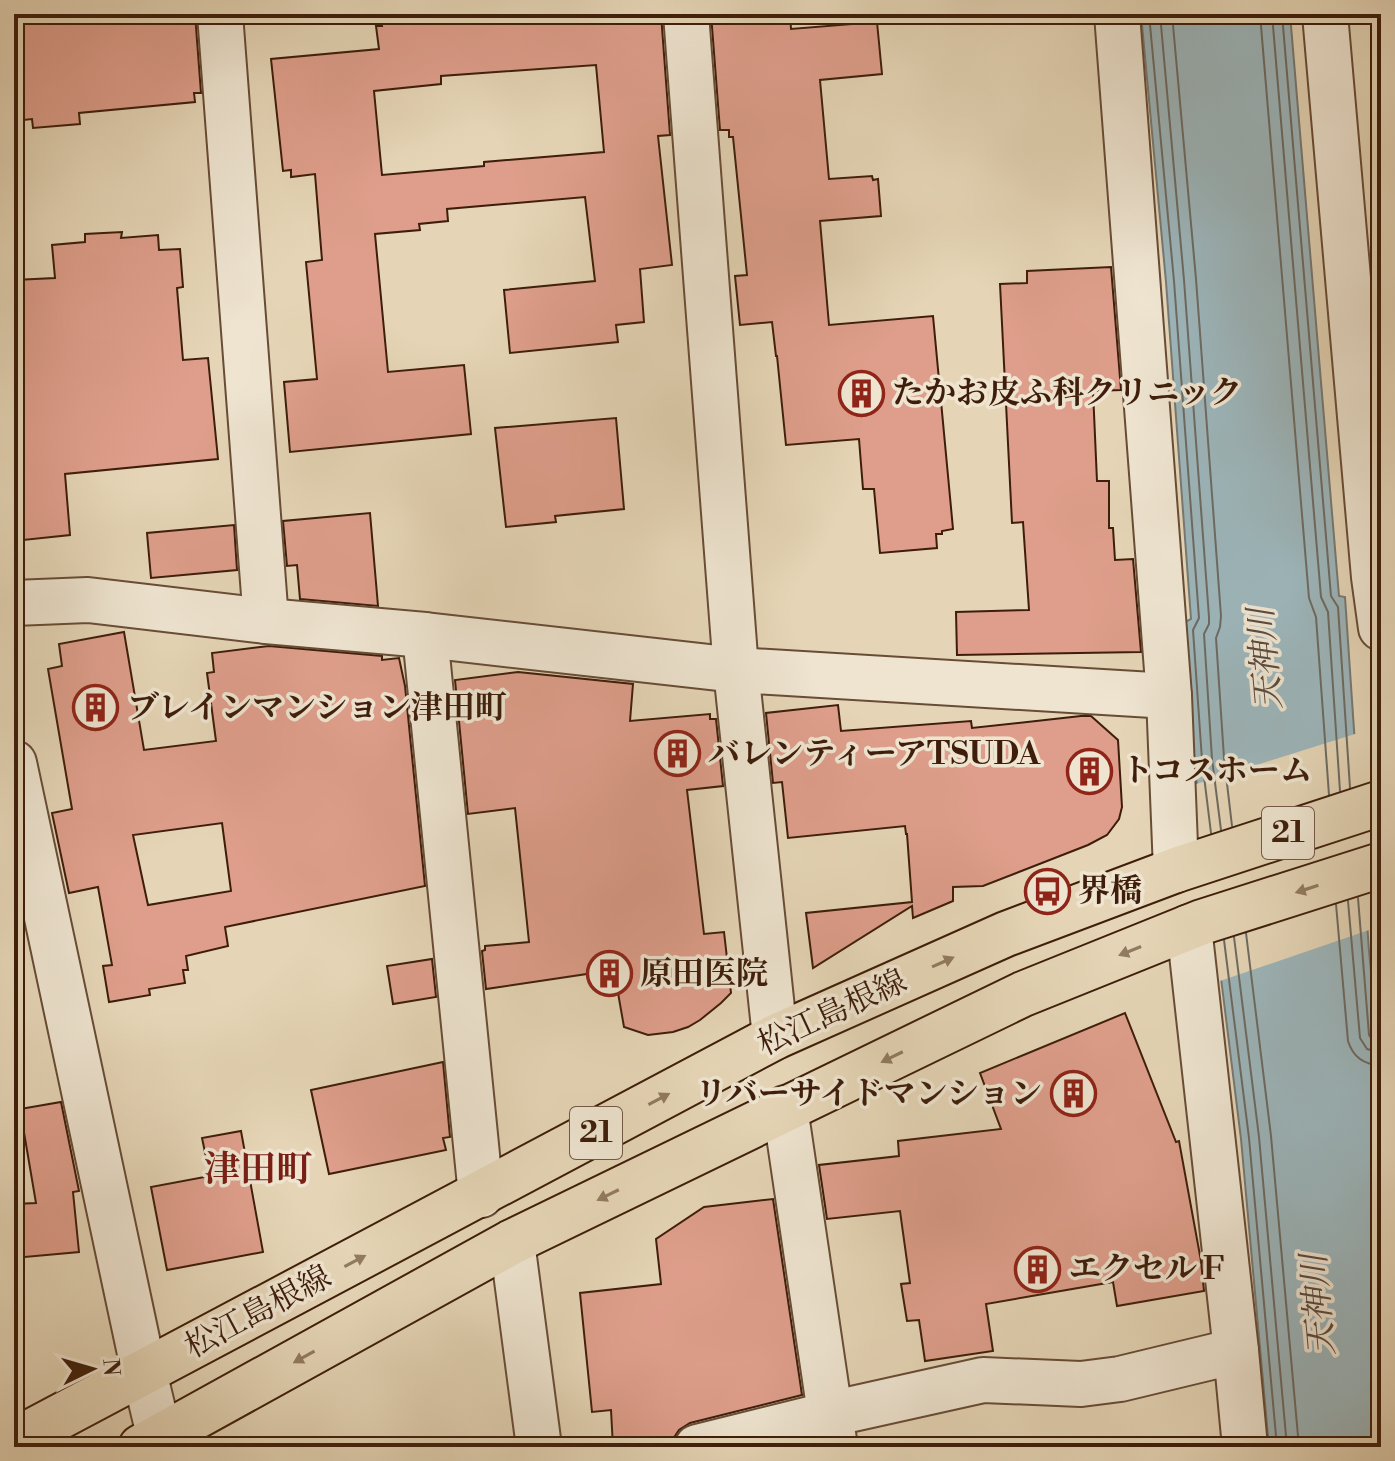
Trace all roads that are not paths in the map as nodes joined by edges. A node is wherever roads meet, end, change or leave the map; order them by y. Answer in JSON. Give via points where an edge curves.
{"nodes":[{"id":1,"x":220,"y":14,"type":"edge"},
{"id":2,"x":686,"y":14,"type":"edge"},
{"id":3,"x":1117,"y":14,"type":"edge"},
{"id":4,"x":1325,"y":14,"type":"edge"},
{"id":5,"x":14,"y":603,"type":"edge"},
{"id":6,"x":266,"y":621,"type":"junction"},
{"id":7,"x":1381,"y":628,"type":"edge"},
{"id":8,"x":425,"y":635,"type":"junction"},
{"id":9,"x":736,"y":670,"type":"junction"},
{"id":10,"x":1169,"y":696,"type":"junction"},
{"id":11,"x":14,"y":763,"type":"edge"},
{"id":12,"x":1381,"y":803,"type":"edge"},
{"id":13,"x":1381,"y":865,"type":"edge"},
{"id":14,"x":1186,"y":866,"type":"junction"},
{"id":15,"x":1196,"y":925,"type":"junction"},
{"id":16,"x":775,"y":1037,"type":"junction"},
{"id":17,"x":785,"y":1108,"type":"junction"},
{"id":18,"x":481,"y":1195,"type":"junction"},
{"id":19,"x":512,"y":1242,"type":"junction"},
{"id":20,"x":1236,"y":1351,"type":"junction"},
{"id":21,"x":144,"y":1372,"type":"junction"},
{"id":22,"x":833,"y":1430,"type":"edge"},
{"id":23,"x":14,"y":1441,"type":"edge"},
{"id":24,"x":154,"y":1444,"type":"edge"},
{"id":25,"x":539,"y":1447,"type":"edge"},
{"id":26,"x":697,"y":1447,"type":"edge"},
{"id":27,"x":1245,"y":1447,"type":"edge"}],
"edges":[{"from":1,"to":6,"type":"street"},
{"from":2,"to":9,"type":"street"},
{"from":3,"to":10,"type":"street"},
{"from":4,"to":7,"type":"street"},
{"from":5,"to":6,"type":"street","via":[[88,600]]},
{"from":6,"to":8,"type":"street"},
{"from":8,"to":9,"type":"street"},
{"from":8,"to":18,"type":"street"},
{"from":9,"to":10,"type":"street"},
{"from":9,"to":16,"type":"street"},
{"from":10,"to":14,"type":"street"},
{"from":11,"to":21,"type":"street"},
{"from":12,"to":14,"type":"main road","name":"松江島根線","number":"21"},
{"from":13,"to":15,"type":"main road","name":"松江島根線","number":"21","one_way":true},
{"from":16,"to":14,"type":"main road","name":"松江島根線","number":"21","one_way":true,"via":[[1006,934]]},
{"from":15,"to":17,"type":"main road","name":"松江島根線","number":"21","one_way":true,"via":[[1023,994]]},
{"from":15,"to":20,"type":"street"},
{"from":18,"to":16,"type":"main road","name":"松江島根線","number":"21","one_way":true},
{"from":17,"to":19,"type":"main road","name":"松江島根線","number":"21","one_way":true},
{"from":17,"to":22,"type":"street"},
{"from":21,"to":18,"type":"main road","name":"松江島根線","number":"21","one_way":true},
{"from":19,"to":24,"type":"main road","name":"松江島根線","number":"21","one_way":true},
{"from":19,"to":25,"type":"street"},
{"from":20,"to":22,"type":"street","via":[[1081,1384],[983,1380]]},
{"from":20,"to":27,"type":"street"},
{"from":21,"to":23,"type":"main road","name":"松江島根線","number":"21"},
{"from":21,"to":24,"type":"street"},
{"from":22,"to":26,"type":"street"}]}
